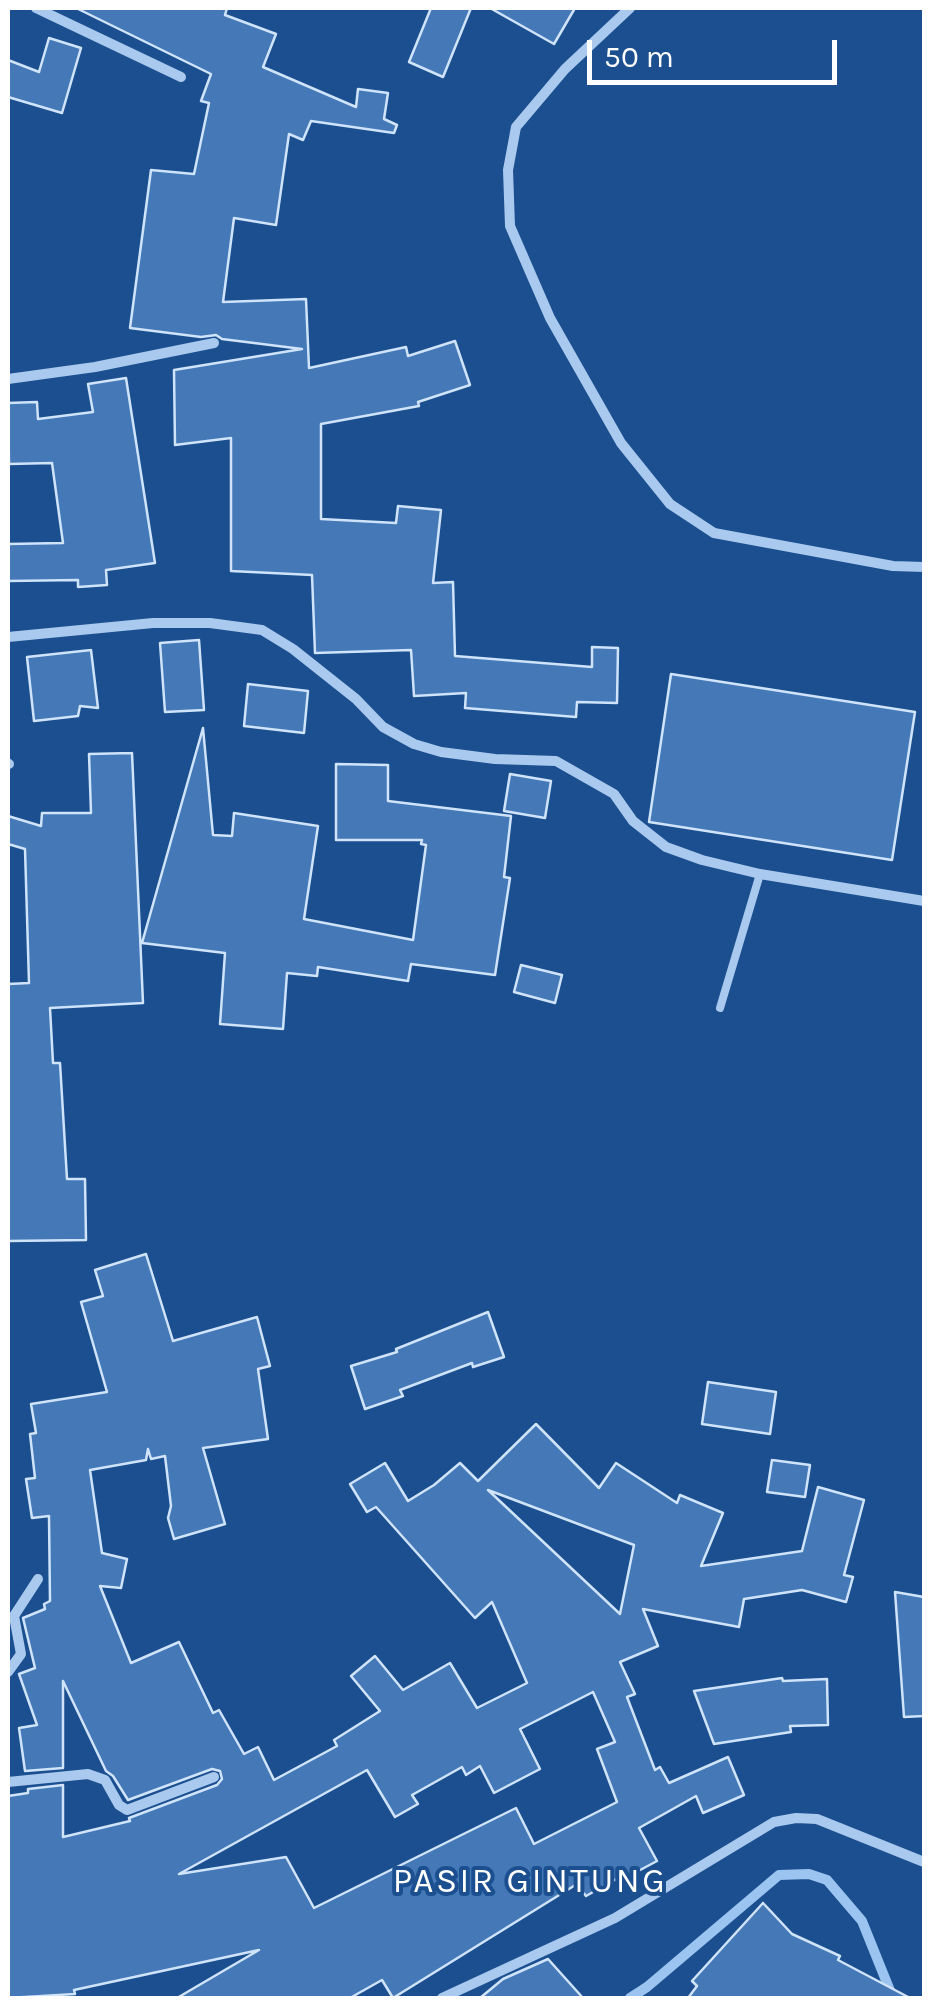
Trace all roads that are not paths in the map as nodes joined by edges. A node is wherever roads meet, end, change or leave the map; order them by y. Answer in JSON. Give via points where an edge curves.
{"nodes":[{"id":1,"x":36,"y":8,"type":"edge"},
{"id":2,"x":630,"y":8,"type":"edge"},
{"id":3,"x":181,"y":77,"type":"dead end"},
{"id":4,"x":214,"y":343,"type":"dead end"},
{"id":5,"x":8,"y":378,"type":"edge"},
{"id":6,"x":924,"y":567,"type":"edge"},
{"id":7,"x":8,"y":637,"type":"edge"},
{"id":8,"x":760,"y":874,"type":"junction"},
{"id":9,"x":924,"y":901,"type":"edge"},
{"id":10,"x":720,"y":1008,"type":"dead end"},
{"id":11,"x":38,"y":1579,"type":"dead end"},
{"id":12,"x":8,"y":1672,"type":"edge"},
{"id":13,"x":214,"y":1776,"type":"dead end"},
{"id":14,"x":8,"y":1782,"type":"edge"},
{"id":15,"x":924,"y":1862,"type":"edge"},
{"id":16,"x":442,"y":1998,"type":"edge"}],
"edges":[{"from":1,"to":3,"type":"street"},
{"from":2,"to":6,"type":"street","via":[[516,127],[508,170],[510,226],[550,318],[621,444],[670,504],[714,533]]},
{"from":4,"to":5,"type":"street"},
{"from":7,"to":8,"type":"street","via":[[154,623],[262,630],[414,744],[495,759],[556,760],[614,794],[633,821],[666,848]]},
{"from":8,"to":9,"type":"street"},
{"from":8,"to":10,"type":"lane"},
{"from":11,"to":12,"type":"street","via":[[14,1616],[21,1654]]},
{"from":13,"to":14,"type":"street","via":[[127,1810],[105,1780],[88,1774]]},
{"from":15,"to":16,"type":"street","via":[[818,1819],[774,1822],[615,1918]]}]}
